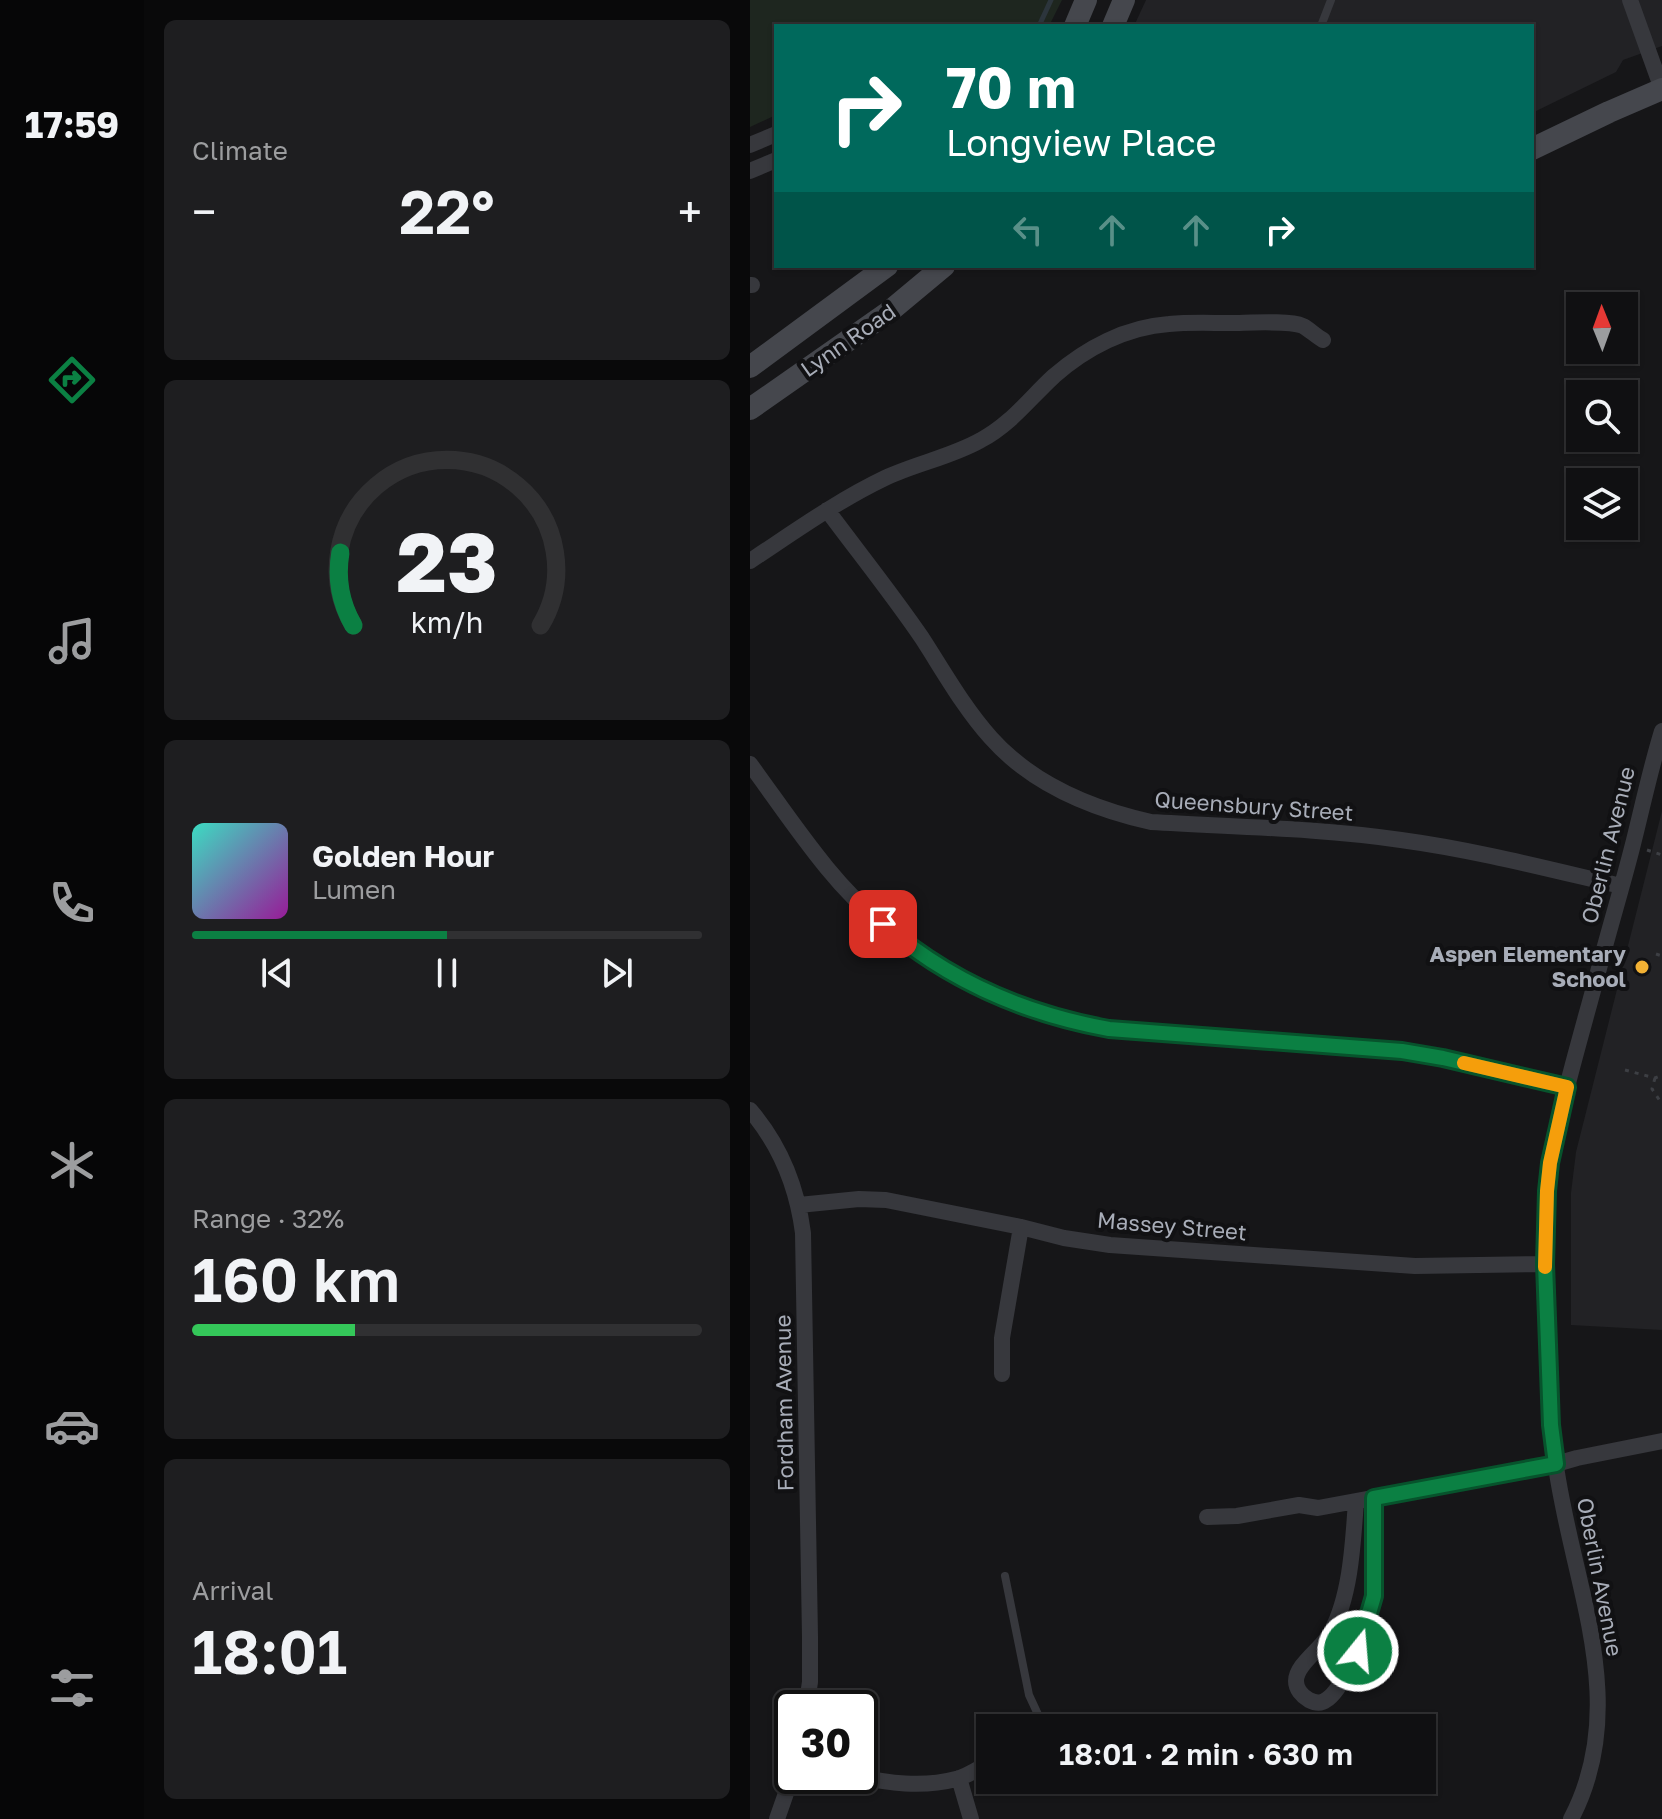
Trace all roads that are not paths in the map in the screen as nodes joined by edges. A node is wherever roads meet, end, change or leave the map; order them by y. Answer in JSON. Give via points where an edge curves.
{"nodes":[{"id":1,"x":1086,"y":0,"type":"edge"},
{"id":2,"x":1124,"y":0,"type":"edge"},
{"id":3,"x":1331,"y":0,"type":"edge"},
{"id":4,"x":1630,"y":0,"type":"edge"},
{"id":5,"x":1076,"y":24,"type":"edge"},
{"id":6,"x":1114,"y":24,"type":"edge"},
{"id":7,"x":1322,"y":24,"type":"edge"},
{"id":8,"x":1662,"y":89,"type":"edge"},
{"id":9,"x":774,"y":135,"type":"edge"},
{"id":10,"x":750,"y":145,"type":"edge"},
{"id":11,"x":1534,"y":148,"type":"edge"},
{"id":12,"x":774,"y":161,"type":"edge"},
{"id":13,"x":750,"y":171,"type":"edge"},
{"id":14,"x":884,"y":268,"type":"edge"},
{"id":15,"x":942,"y":268,"type":"edge"},
{"id":16,"x":1323,"y":340,"type":"dead end"},
{"id":17,"x":750,"y":367,"type":"edge"},
{"id":18,"x":750,"y":409,"type":"edge"},
{"id":19,"x":827,"y":510,"type":"junction"},
{"id":20,"x":750,"y":561,"type":"edge"},
{"id":21,"x":1662,"y":731,"type":"edge"},
{"id":22,"x":750,"y":764,"type":"edge"},
{"id":23,"x":1656,"y":772,"type":"edge"},
{"id":24,"x":1621,"y":886,"type":"junction"},
{"id":25,"x":1567,"y":1087,"type":"junction"},
{"id":26,"x":750,"y":1110,"type":"edge"},
{"id":27,"x":799,"y":1205,"type":"junction"},
{"id":28,"x":1021,"y":1227,"type":"junction"},
{"id":29,"x":1545,"y":1264,"type":"junction"},
{"id":30,"x":1002,"y":1374,"type":"dead end"},
{"id":31,"x":1662,"y":1441,"type":"edge"},
{"id":32,"x":1556,"y":1464,"type":"junction"},
{"id":33,"x":1374,"y":1498,"type":"junction"},
{"id":34,"x":1356,"y":1501,"type":"junction"},
{"id":35,"x":1207,"y":1517,"type":"dead end"},
{"id":36,"x":1005,"y":1576,"type":"dead end"},
{"id":37,"x":809,"y":1690,"type":"edge"},
{"id":38,"x":1036,"y":1714,"type":"edge"},
{"id":39,"x":976,"y":1769,"type":"edge"},
{"id":40,"x":959,"y":1778,"type":"junction"},
{"id":41,"x":878,"y":1780,"type":"edge"},
{"id":42,"x":786,"y":1794,"type":"edge"},
{"id":43,"x":777,"y":1819,"type":"edge"},
{"id":44,"x":971,"y":1819,"type":"edge"},
{"id":45,"x":1571,"y":1819,"type":"edge"}],
"edges":[{"from":1,"to":5,"type":"main road"},
{"from":2,"to":6,"type":"main road"},
{"from":3,"to":7,"type":"lane"},
{"from":4,"to":8,"type":"street"},
{"from":8,"to":11,"type":"main road"},
{"from":9,"to":10,"type":"street"},
{"from":12,"to":13,"type":"street"},
{"from":14,"to":17,"type":"main road","name":"Lynn Road"},
{"from":15,"to":18,"type":"main road","name":"Lynn Road","via":[[890,311]]},
{"from":16,"to":19,"type":"street","via":[[1300,325],[1266,323],[1168,324],[1117,336],[1054,376],[992,434],[884,479]]},
{"from":19,"to":20,"type":"street"},
{"from":19,"to":24,"type":"street","name":"Queensbury Street","via":[[991,738],[1009,757],[1084,802],[1151,822],[1400,840]]},
{"from":21,"to":23,"type":"street","name":"Oberlin Avenue"},
{"from":22,"to":25,"type":"street","via":[[826,866],[865,907],[927,958],[993,994],[1109,1029],[1402,1051]]},
{"from":23,"to":24,"type":"street","name":"Oberlin Avenue"},
{"from":24,"to":25,"type":"street","name":"Oberlin Avenue"},
{"from":25,"to":29,"type":"street","name":"Oberlin Avenue","via":[[1550,1163]]},
{"from":26,"to":27,"type":"street","name":"Fordham Avenue","via":[[782,1156]]},
{"from":27,"to":28,"type":"street","name":"Massey Street","via":[[886,1200]]},
{"from":27,"to":37,"type":"street","name":"Fordham Avenue"},
{"from":28,"to":29,"type":"street","name":"Massey Street","via":[[1110,1245],[1400,1265]]},
{"from":28,"to":30,"type":"street","via":[[1002,1338]]},
{"from":29,"to":32,"type":"street","name":"Oberlin Avenue"},
{"from":31,"to":32,"type":"street"},
{"from":32,"to":33,"type":"street"},
{"from":32,"to":45,"type":"street","name":"Oberlin Avenue","via":[[1598,1694],[1591,1769]]},
{"from":33,"to":34,"type":"street"},
{"from":33,"to":34,"type":"street","via":[[1374,1596],[1367,1624],[1339,1686],[1323,1702],[1315,1702],[1298,1690],[1296,1680],[1333,1629],[1345,1593]]},
{"from":34,"to":35,"type":"street"},
{"from":36,"to":38,"type":"lane"},
{"from":39,"to":40,"type":"street"},
{"from":40,"to":41,"type":"street","via":[[896,1784]]},
{"from":40,"to":44,"type":"street"},
{"from":42,"to":43,"type":"street"}]}
